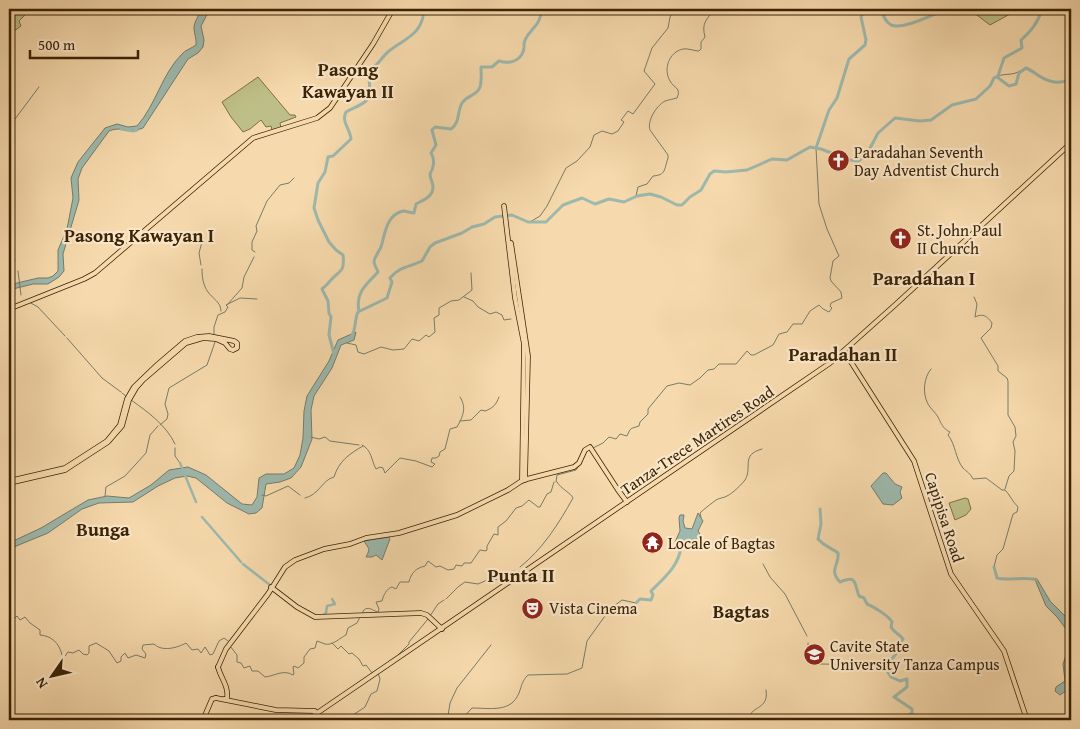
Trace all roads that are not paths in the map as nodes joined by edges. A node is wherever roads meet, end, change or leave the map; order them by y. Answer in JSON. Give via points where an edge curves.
{"nodes":[{"id":1,"x":393,"y":9,"type":"edge"},
{"id":2,"x":1071,"y":143,"type":"edge"},
{"id":3,"x":504,"y":206,"type":"dead end"},
{"id":4,"x":507,"y":220,"type":"junction"},
{"id":5,"x":9,"y":309,"type":"edge"},
{"id":6,"x":229,"y":344,"type":"dead end"},
{"id":7,"x":844,"y":351,"type":"junction"},
{"id":8,"x":524,"y":480,"type":"junction"},
{"id":9,"x":9,"y":482,"type":"edge"},
{"id":10,"x":627,"y":502,"type":"junction"},
{"id":11,"x":271,"y":587,"type":"junction"},
{"id":12,"x":442,"y":629,"type":"junction"},
{"id":13,"x":219,"y":664,"type":"junction"},
{"id":14,"x":224,"y":699,"type":"junction"},
{"id":15,"x":317,"y":714,"type":"junction"},
{"id":16,"x":204,"y":720,"type":"edge"},
{"id":17,"x":307,"y":720,"type":"edge"},
{"id":18,"x":1027,"y":720,"type":"edge"}],
"edges":[{"from":1,"to":5,"type":"main road","via":[[373,44],[323,114],[253,138],[95,273]]},
{"from":2,"to":7,"type":"main road","name":"Tanza-Trece Martires Road"},
{"from":3,"to":4,"type":"main road"},
{"from":4,"to":8,"type":"main road","via":[[515,298],[524,344]]},
{"from":4,"to":8,"type":"main road","via":[[528,356]]},
{"from":6,"to":9,"type":"main road","via":[[209,336],[185,341],[134,387],[120,425],[107,441],[65,468]]},
{"from":7,"to":10,"type":"main road","name":"Tanza-Trece Martires Road"},
{"from":7,"to":18,"type":"main road","name":"Capipisa Road","via":[[914,461],[951,574],[1004,651]]},
{"from":8,"to":10,"type":"main road","via":[[574,467],[590,447]]},
{"from":8,"to":11,"type":"main road","via":[[457,515],[303,556],[288,564]]},
{"from":10,"to":12,"type":"main road","name":"Tanza-Trece Martires Road"},
{"from":11,"to":12,"type":"main road","via":[[315,617],[421,613],[428,615]]},
{"from":11,"to":13,"type":"main road","via":[[226,649]]},
{"from":11,"to":13,"type":"main road","via":[[225,648]]},
{"from":12,"to":15,"type":"main road","name":"Tanza-Trece Martires Road"},
{"from":13,"to":14,"type":"main road","via":[[228,695]]},
{"from":14,"to":15,"type":"main road","via":[[276,710],[315,710]]},
{"from":14,"to":16,"type":"main road","via":[[213,698]]},
{"from":15,"to":17,"type":"main road","name":"Tanza-Trece Martires Road"}]}
